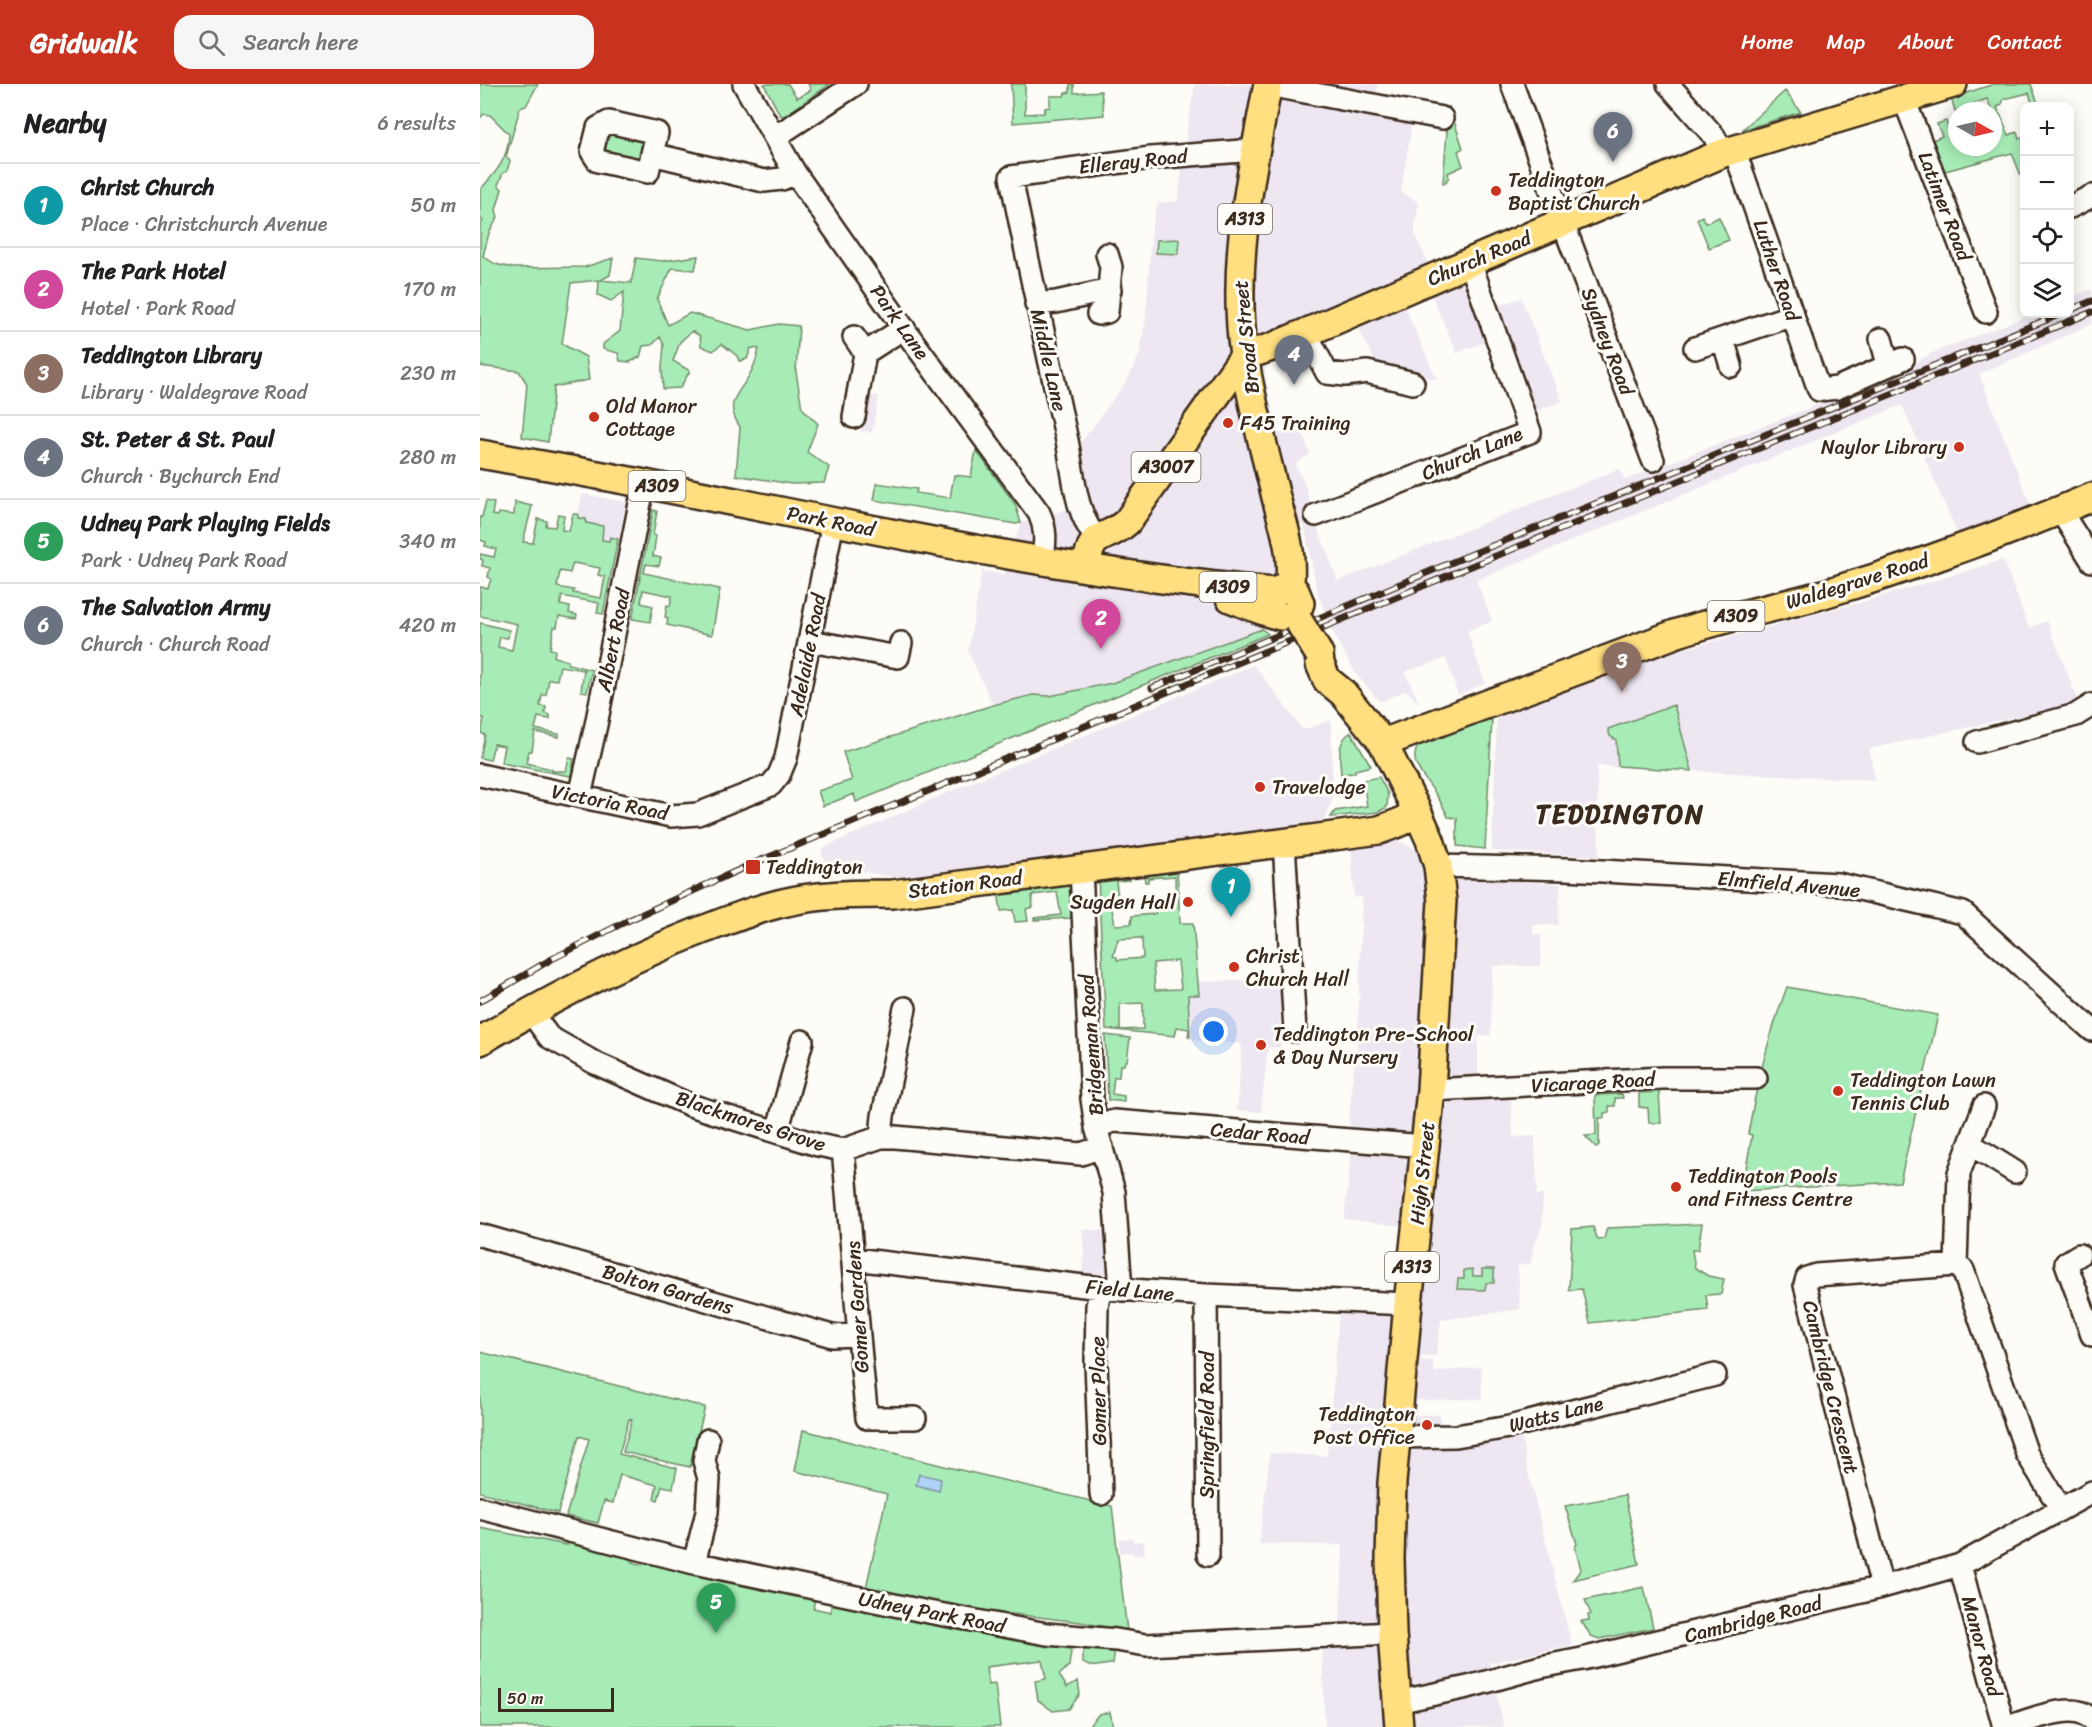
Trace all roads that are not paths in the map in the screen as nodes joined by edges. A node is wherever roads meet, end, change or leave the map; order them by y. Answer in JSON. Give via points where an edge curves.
{"nodes":[{"id":1,"x":744,"y":84,"type":"edge"},
{"id":2,"x":856,"y":84,"type":"edge"},
{"id":3,"x":1268,"y":84,"type":"edge"},
{"id":4,"x":1512,"y":84,"type":"edge"},
{"id":5,"x":1668,"y":84,"type":"edge"},
{"id":6,"x":1953,"y":84,"type":"edge"},
{"id":7,"x":1904,"y":99,"type":"junction"},
{"id":8,"x":1442,"y":118,"type":"dead end"},
{"id":9,"x":775,"y":137,"type":"junction"},
{"id":10,"x":1255,"y":150,"type":"junction"},
{"id":11,"x":1729,"y":151,"type":"junction"},
{"id":12,"x":652,"y":154,"type":"dead end"},
{"id":13,"x":795,"y":173,"type":"junction"},
{"id":14,"x":1011,"y":177,"type":"joint"},
{"id":15,"x":2092,"y":196,"type":"edge"},
{"id":16,"x":2074,"y":205,"type":"edge"},
{"id":17,"x":1563,"y":223,"type":"junction"},
{"id":18,"x":1107,"y":254,"type":"dead end"},
{"id":19,"x":1470,"y":262,"type":"junction"},
{"id":20,"x":1110,"y":290,"type":"junction"},
{"id":21,"x":1036,"y":304,"type":"junction"},
{"id":22,"x":1986,"y":312,"type":"dead end"},
{"id":23,"x":1098,"y":314,"type":"dead end"},
{"id":24,"x":1793,"y":315,"type":"junction"},
{"id":25,"x":904,"y":328,"type":"junction"},
{"id":26,"x":1306,"y":333,"type":"junction"},
{"id":27,"x":1723,"y":339,"type":"junction"},
{"id":28,"x":1881,"y":339,"type":"dead end"},
{"id":29,"x":1695,"y":348,"type":"dead end"},
{"id":30,"x":1244,"y":356,"type":"junction"},
{"id":31,"x":1731,"y":366,"type":"dead end"},
{"id":32,"x":1413,"y":383,"type":"dead end"},
{"id":33,"x":854,"y":417,"type":"dead end"},
{"id":34,"x":480,"y":454,"type":"edge"},
{"id":35,"x":1653,"y":460,"type":"dead end"},
{"id":36,"x":644,"y":483,"type":"junction"},
{"id":37,"x":2092,"y":496,"type":"edge"},
{"id":38,"x":2060,"y":510,"type":"junction"},
{"id":39,"x":1316,"y":515,"type":"dead end"},
{"id":40,"x":833,"y":522,"type":"junction"},
{"id":41,"x":1097,"y":539,"type":"junction"},
{"id":42,"x":1043,"y":560,"type":"junction"},
{"id":43,"x":2092,"y":561,"type":"edge"},
{"id":44,"x":1086,"y":568,"type":"junction"},
{"id":45,"x":1281,"y":606,"type":"junction"},
{"id":46,"x":810,"y":641,"type":"junction"},
{"id":47,"x":901,"y":643,"type":"dead end"},
{"id":48,"x":2092,"y":705,"type":"edge"},
{"id":49,"x":1977,"y":742,"type":"dead end"},
{"id":50,"x":1383,"y":743,"type":"junction"},
{"id":51,"x":480,"y":776,"type":"edge"},
{"id":52,"x":771,"y":785,"type":"joint"},
{"id":53,"x":580,"y":796,"type":"junction"},
{"id":54,"x":1417,"y":811,"type":"junction"},
{"id":55,"x":1284,"y":843,"type":"junction"},
{"id":56,"x":1438,"y":866,"type":"junction"},
{"id":57,"x":1081,"y":869,"type":"junction"},
{"id":58,"x":905,"y":1008,"type":"dead end"},
{"id":59,"x":530,"y":1011,"type":"junction"},
{"id":60,"x":2092,"y":1030,"type":"edge"},
{"id":61,"x":1295,"y":1031,"type":"dead end"},
{"id":62,"x":480,"y":1041,"type":"edge"},
{"id":63,"x":802,"y":1041,"type":"dead end"},
{"id":64,"x":1756,"y":1078,"type":"dead end"},
{"id":65,"x":1431,"y":1090,"type":"junction"},
{"id":66,"x":1984,"y":1106,"type":"dead end"},
{"id":67,"x":1096,"y":1127,"type":"junction"},
{"id":68,"x":777,"y":1132,"type":"junction"},
{"id":69,"x":881,"y":1137,"type":"junction"},
{"id":70,"x":1970,"y":1144,"type":"junction"},
{"id":71,"x":1425,"y":1146,"type":"junction"},
{"id":72,"x":1102,"y":1147,"type":"junction"},
{"id":73,"x":843,"y":1149,"type":"junction"},
{"id":74,"x":2015,"y":1172,"type":"dead end"},
{"id":75,"x":480,"y":1234,"type":"edge"},
{"id":76,"x":2079,"y":1255,"type":"dead end"},
{"id":77,"x":854,"y":1259,"type":"junction"},
{"id":78,"x":1956,"y":1264,"type":"junction"},
{"id":79,"x":1111,"y":1289,"type":"junction"},
{"id":80,"x":1206,"y":1296,"type":"junction"},
{"id":81,"x":1408,"y":1304,"type":"junction"},
{"id":82,"x":857,"y":1335,"type":"junction"},
{"id":83,"x":2092,"y":1335,"type":"edge"},
{"id":84,"x":1715,"y":1375,"type":"dead end"},
{"id":85,"x":915,"y":1418,"type":"dead end"},
{"id":86,"x":1395,"y":1437,"type":"junction"},
{"id":87,"x":708,"y":1440,"type":"dead end"},
{"id":88,"x":2092,"y":1492,"type":"edge"},
{"id":89,"x":1101,"y":1494,"type":"dead end"},
{"id":90,"x":480,"y":1508,"type":"edge"},
{"id":91,"x":2061,"y":1509,"type":"junction"},
{"id":92,"x":1208,"y":1555,"type":"dead end"},
{"id":93,"x":694,"y":1563,"type":"junction"},
{"id":94,"x":1960,"y":1565,"type":"junction"},
{"id":95,"x":1882,"y":1587,"type":"junction"},
{"id":96,"x":1392,"y":1634,"type":"junction"},
{"id":97,"x":1398,"y":1714,"type":"edge"},
{"id":98,"x":2092,"y":1719,"type":"edge"},
{"id":99,"x":2006,"y":1727,"type":"edge"}],
"edges":[{"from":1,"to":9,"type":"street","name":"Park Lane"},
{"from":2,"to":9,"type":"street"},
{"from":3,"to":8,"type":"street"},
{"from":3,"to":10,"type":"main road","name":"Broad Street","number":"A313"},
{"from":4,"to":17,"type":"street","name":"Sydney Road"},
{"from":5,"to":11,"type":"street","name":"Luther Road"},
{"from":6,"to":7,"type":"main road","name":"Church Road"},
{"from":7,"to":11,"type":"main road","name":"Church Road"},
{"from":7,"to":22,"type":"street","name":"Latimer Road"},
{"from":9,"to":13,"type":"street","name":"Park Lane"},
{"from":10,"to":14,"type":"street","name":"Elleray Road","via":[[1150,158]]},
{"from":10,"to":30,"type":"main road","name":"Broad Street","number":"A313","via":[[1239,280]]},
{"from":11,"to":17,"type":"main road","name":"Church Road"},
{"from":11,"to":24,"type":"street","name":"Luther Road"},
{"from":12,"to":13,"type":"street","via":[[764,181]]},
{"from":13,"to":25,"type":"street","name":"Park Lane"},
{"from":14,"to":21,"type":"street","name":"Middle Lane"},
{"from":15,"to":16,"type":"street"},
{"from":17,"to":19,"type":"main road","name":"Church Road"},
{"from":17,"to":35,"type":"street","name":"Sydney Road"},
{"from":18,"to":20,"type":"street"},
{"from":19,"to":26,"type":"main road","name":"Church Road"},
{"from":19,"to":39,"type":"street","name":"Church Lane","via":[[1530,432]]},
{"from":20,"to":21,"type":"street"},
{"from":20,"to":23,"type":"street","via":[[1107,312]]},
{"from":21,"to":41,"type":"street","name":"Middle Lane","via":[[1080,510]]},
{"from":24,"to":27,"type":"street"},
{"from":24,"to":28,"type":"street","name":"Luther Road","via":[[1820,390],[1837,388],[1896,361]]},
{"from":25,"to":33,"type":"street","via":[[860,345]]},
{"from":25,"to":42,"type":"street","name":"Park Lane","via":[[1039,513],[1045,526]]},
{"from":26,"to":30,"type":"main road","name":"Church Road"},
{"from":26,"to":32,"type":"street","via":[[1327,373],[1367,372]]},
{"from":27,"to":29,"type":"street"},
{"from":27,"to":31,"type":"street"},
{"from":30,"to":41,"type":"main road","number":"A3007","via":[[1126,522]]},
{"from":30,"to":45,"type":"main road","name":"Broad Street","number":"A313","via":[[1288,548]]},
{"from":34,"to":36,"type":"main road","name":"Park Road","number":"A309"},
{"from":36,"to":40,"type":"main road","name":"Park Road","number":"A309"},
{"from":36,"to":53,"type":"street","name":"Albert Road"},
{"from":37,"to":38,"type":"main road","name":"Waldegrave Road","number":"A309"},
{"from":38,"to":43,"type":"street"},
{"from":38,"to":50,"type":"main road","name":"Waldegrave Road","number":"A309","via":[[1967,547],[1855,584],[1675,634]]},
{"from":40,"to":42,"type":"main road","name":"Park Road","number":"A309"},
{"from":40,"to":46,"type":"street","name":"Adelaide Road"},
{"from":41,"to":44,"type":"main road","via":[[1090,546]]},
{"from":42,"to":44,"type":"main road","name":"Park Road","number":"A309"},
{"from":44,"to":45,"type":"main road","name":"Park Road","number":"A309","via":[[1183,583]]},
{"from":45,"to":50,"type":"main road","name":"High Street","number":"A313","bridge":true,"via":[[1319,654],[1332,664],[1350,702]]},
{"from":46,"to":47,"type":"street","via":[[898,657]]},
{"from":46,"to":52,"type":"street","name":"Adelaide Road","via":[[786,758]]},
{"from":48,"to":49,"type":"street","via":[[2076,715]]},
{"from":50,"to":54,"type":"main road","name":"High Street","number":"A313"},
{"from":51,"to":53,"type":"street","name":"Victoria Road"},
{"from":52,"to":53,"type":"street","name":"Victoria Road","via":[[685,816]]},
{"from":54,"to":55,"type":"main road","name":"Station Road","via":[[1379,830]]},
{"from":54,"to":56,"type":"main road","name":"High Street","number":"A313"},
{"from":55,"to":57,"type":"main road","name":"Station Road"},
{"from":55,"to":61,"type":"street"},
{"from":56,"to":60,"type":"street","name":"Elmfield Avenue","via":[[1838,884],[1963,913]]},
{"from":56,"to":65,"type":"main road","name":"High Street","number":"A313","via":[[1441,917]]},
{"from":57,"to":59,"type":"main road","name":"Station Road","via":[[893,894],[839,894],[753,910],[668,944]]},
{"from":57,"to":67,"type":"street","name":"Bridgeman Road"},
{"from":58,"to":69,"type":"street"},
{"from":59,"to":62,"type":"main road","name":"Station Road"},
{"from":59,"to":68,"type":"street","name":"Blackmores Grove","via":[[549,1037],[595,1063],[690,1105]]},
{"from":63,"to":68,"type":"street"},
{"from":64,"to":65,"type":"street","name":"Vicarage Road","via":[[1663,1078]]},
{"from":65,"to":71,"type":"main road","name":"High Street","number":"A313"},
{"from":66,"to":70,"type":"street"},
{"from":67,"to":71,"type":"street","name":"Cedar Road","via":[[1114,1121]]},
{"from":67,"to":72,"type":"street","name":"Bridgeman Road"},
{"from":68,"to":73,"type":"street","name":"Blackmores Grove"},
{"from":69,"to":72,"type":"street","name":"Blackmores Grove","via":[[1081,1154]]},
{"from":69,"to":73,"type":"street","name":"Blackmores Grove"},
{"from":70,"to":74,"type":"street"},
{"from":70,"to":78,"type":"street","via":[[1959,1173]]},
{"from":71,"to":81,"type":"main road","name":"High Street","number":"A313"},
{"from":72,"to":79,"type":"street","name":"Bridgeman Road","via":[[1114,1192]]},
{"from":73,"to":77,"type":"street","name":"Gomer Gardens"},
{"from":75,"to":82,"type":"street","name":"Bolton Gardens","via":[[832,1336]]},
{"from":76,"to":83,"type":"street","via":[[2066,1263]]},
{"from":77,"to":79,"type":"street","name":"Field Lane"},
{"from":77,"to":82,"type":"street","name":"Gomer Gardens"},
{"from":78,"to":91,"type":"street","via":[[1964,1270],[2027,1454]]},
{"from":78,"to":95,"type":"street","name":"Cambridge Crescent","via":[[1816,1275],[1807,1278],[1805,1285]]},
{"from":79,"to":80,"type":"street","name":"Field Lane"},
{"from":79,"to":89,"type":"street","name":"Gomer Place","via":[[1097,1306]]},
{"from":80,"to":81,"type":"street","name":"Field Lane"},
{"from":80,"to":92,"type":"street","name":"Springfield Road"},
{"from":81,"to":86,"type":"main road","name":"High Street","number":"A313"},
{"from":82,"to":85,"type":"street","name":"Gomer Gardens","via":[[867,1418]]},
{"from":84,"to":86,"type":"street","name":"Watts Lane","via":[[1509,1426],[1456,1436]]},
{"from":86,"to":96,"type":"main road","name":"High Street","number":"A313","via":[[1390,1560]]},
{"from":87,"to":93,"type":"street","via":[[704,1461],[709,1479],[707,1512]]},
{"from":88,"to":91,"type":"street","name":"Cambridge Road"},
{"from":90,"to":93,"type":"street","name":"Udney Park Road"},
{"from":91,"to":94,"type":"street","name":"Cambridge Road"},
{"from":93,"to":96,"type":"street","name":"Udney Park Road","via":[[1036,1632],[1146,1645]]},
{"from":94,"to":95,"type":"street","name":"Cambridge Road"},
{"from":94,"to":99,"type":"street","name":"Manor Road"},
{"from":95,"to":97,"type":"street","name":"Cambridge Road","via":[[1540,1666],[1468,1687]]},
{"from":96,"to":97,"type":"main road","name":"High Street","number":"A313"},
{"from":98,"to":99,"type":"street","via":[[2071,1711]]}]}
